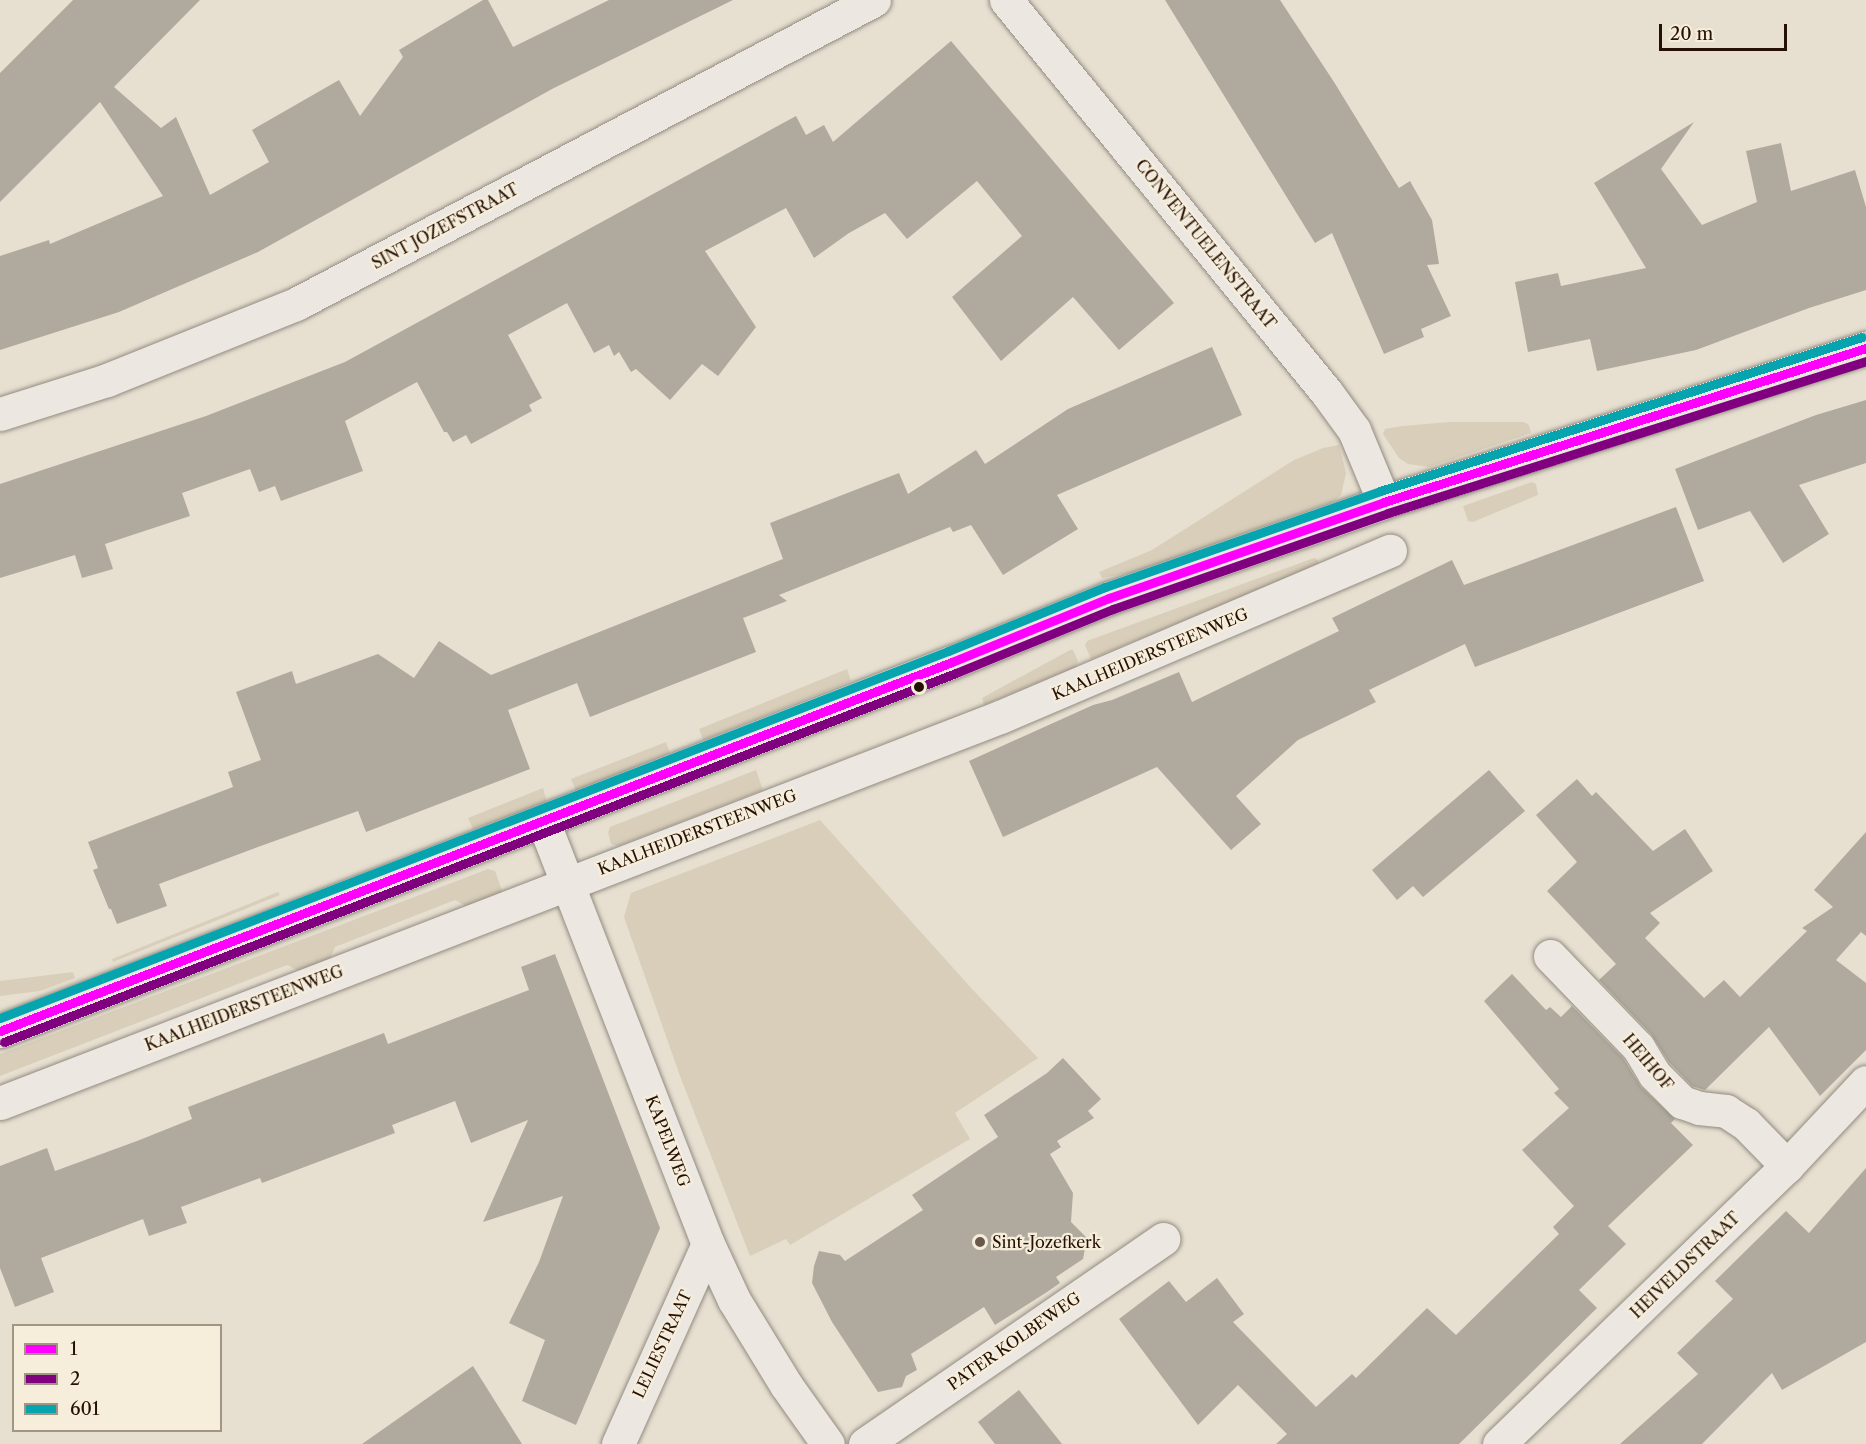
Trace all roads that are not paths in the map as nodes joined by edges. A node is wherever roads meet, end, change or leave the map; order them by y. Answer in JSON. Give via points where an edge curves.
{"nodes":[{"id":1,"x":874,"y":0,"type":"edge"},
{"id":2,"x":1006,"y":0,"type":"edge"},
{"id":3,"x":1866,"y":348,"type":"edge"},
{"id":4,"x":0,"y":414,"type":"edge"},
{"id":5,"x":1384,"y":502,"type":"junction"},
{"id":6,"x":1390,"y":551,"type":"dead end"},
{"id":7,"x":543,"y":821,"type":"junction"},
{"id":8,"x":567,"y":882,"type":"junction"},
{"id":9,"x":1550,"y":956,"type":"dead end"},
{"id":10,"x":0,"y":1031,"type":"edge"},
{"id":11,"x":1866,"y":1082,"type":"edge"},
{"id":12,"x":0,"y":1103,"type":"edge"},
{"id":13,"x":1787,"y":1166,"type":"junction"},
{"id":14,"x":1163,"y":1239,"type":"dead end"},
{"id":15,"x":708,"y":1244,"type":"junction"},
{"id":16,"x":618,"y":1444,"type":"edge"},
{"id":17,"x":828,"y":1444,"type":"edge"},
{"id":18,"x":865,"y":1444,"type":"edge"},
{"id":19,"x":1499,"y":1444,"type":"edge"}],
"edges":[{"from":1,"to":4,"type":"street","name":"SINT JOZEFSTRAAT","via":[[296,304],[106,380]]},
{"from":2,"to":5,"type":"street","name":"CONVENTUELENSTRAAT","via":[[1327,393],[1354,430]]},
{"from":3,"to":5,"type":"street"},
{"from":5,"to":7,"type":"street","via":[[1099,602]]},
{"from":6,"to":8,"type":"street","name":"KAALHEIDERSTEENWEG","via":[[1000,717]]},
{"from":7,"to":8,"type":"street","name":"KAPELWEG"},
{"from":7,"to":10,"type":"street"},
{"from":8,"to":12,"type":"street","name":"KAALHEIDERSTEENWEG"},
{"from":8,"to":15,"type":"street","name":"KAPELWEG"},
{"from":9,"to":13,"type":"street","name":"HEIHOF","via":[[1638,1047],[1654,1074],[1682,1102],[1726,1111],[1746,1124]]},
{"from":11,"to":13,"type":"street","name":"HEIVELDSTRAAT"},
{"from":13,"to":19,"type":"street","name":"HEIVELDSTRAAT"},
{"from":14,"to":18,"type":"street","name":"PATER KOLBEWEG"},
{"from":15,"to":16,"type":"street","name":"LELIESTRAAT"},
{"from":15,"to":17,"type":"street","name":"KAPELWEG","via":[[734,1300]]}]}
